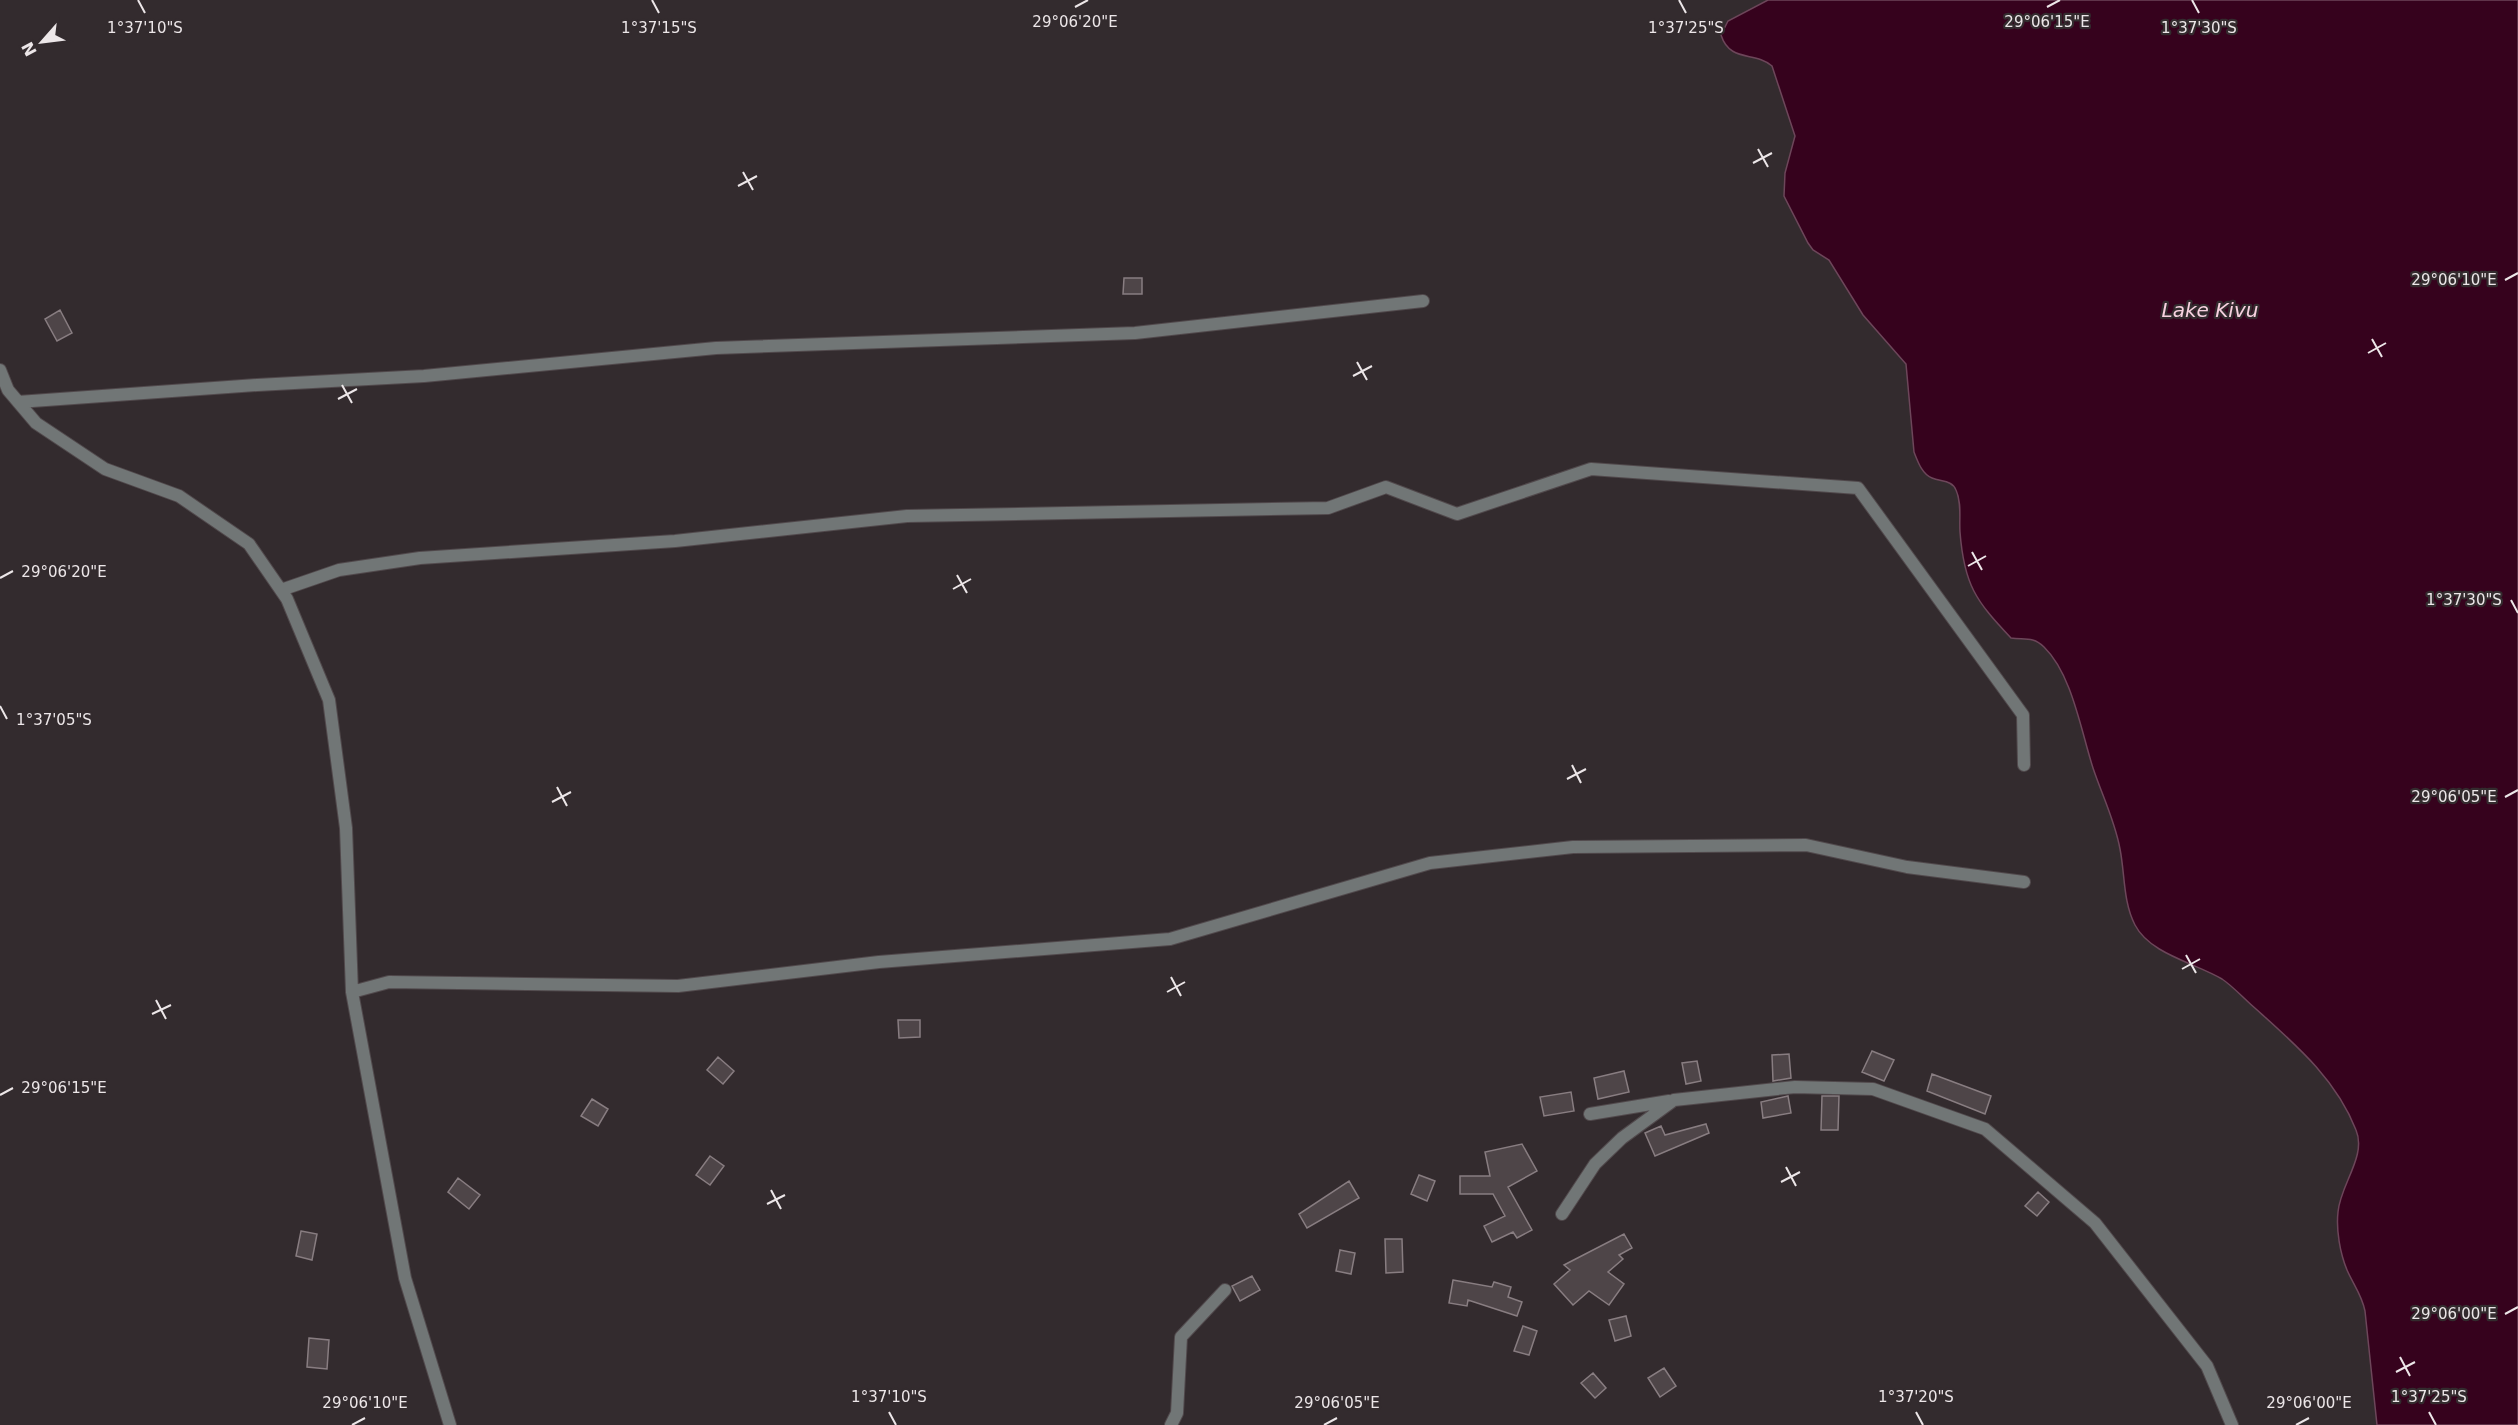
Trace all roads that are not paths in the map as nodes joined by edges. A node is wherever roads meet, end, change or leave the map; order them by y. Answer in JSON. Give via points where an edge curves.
{"nodes":[{"id":1,"x":1423,"y":301,"type":"dead end"},
{"id":2,"x":0,"y":370,"type":"edge"},
{"id":3,"x":18,"y":402,"type":"junction"},
{"id":4,"x":281,"y":590,"type":"junction"},
{"id":5,"x":2024,"y":765,"type":"dead end"},
{"id":6,"x":2024,"y":882,"type":"dead end"},
{"id":7,"x":352,"y":992,"type":"junction"},
{"id":8,"x":1674,"y":1101,"type":"junction"},
{"id":9,"x":1590,"y":1114,"type":"dead end"},
{"id":10,"x":1562,"y":1214,"type":"dead end"},
{"id":11,"x":1226,"y":1290,"type":"dead end"},
{"id":12,"x":450,"y":1425,"type":"edge"},
{"id":13,"x":1171,"y":1425,"type":"edge"},
{"id":14,"x":2232,"y":1425,"type":"edge"}],
"edges":[{"from":1,"to":3,"type":"street","via":[[1136,333],[717,348],[424,376]]},
{"from":2,"to":3,"type":"street"},
{"from":3,"to":4,"type":"street","via":[[36,423],[105,470],[179,496],[249,544]]},
{"from":4,"to":5,"type":"street","via":[[339,570],[420,558],[675,541],[907,516],[1329,508],[1386,487],[1457,514],[1591,469],[1858,488],[2023,715]]},
{"from":4,"to":7,"type":"street","via":[[329,700],[346,828]]},
{"from":6,"to":7,"type":"street","via":[[1907,867],[1806,845],[1573,847],[1430,863],[1170,939],[879,962],[678,986],[389,982]]},
{"from":7,"to":12,"type":"street","via":[[405,1278]]},
{"from":8,"to":9,"type":"street"},
{"from":8,"to":10,"type":"street","via":[[1622,1138],[1595,1164]]},
{"from":8,"to":14,"type":"street","via":[[1795,1087],[1874,1089],[1985,1129],[2095,1223],[2208,1366]]},
{"from":11,"to":13,"type":"street","via":[[1181,1337],[1177,1413]]}]}
